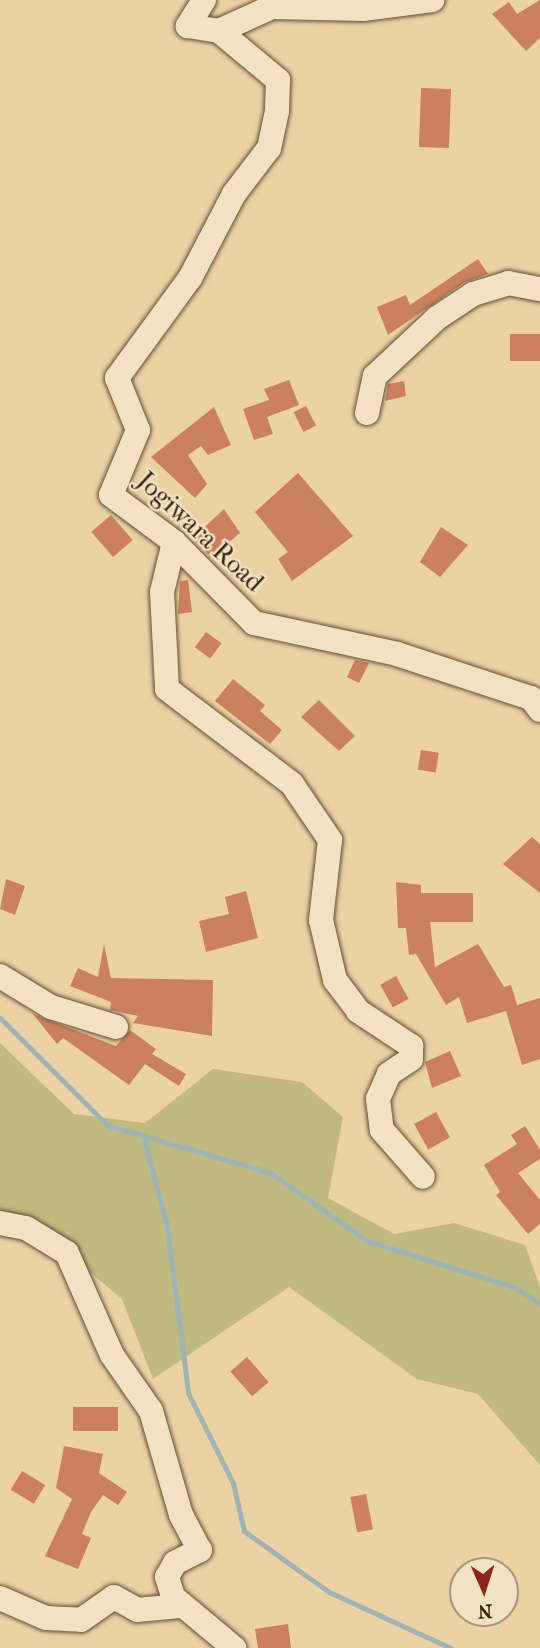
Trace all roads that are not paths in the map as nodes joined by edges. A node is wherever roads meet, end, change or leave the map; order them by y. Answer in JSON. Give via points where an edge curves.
{"nodes":[{"id":1,"x":204,"y":0,"type":"edge"},
{"id":2,"x":432,"y":0,"type":"edge"},
{"id":3,"x":219,"y":31,"type":"junction"},
{"id":4,"x":540,"y":289,"type":"edge"},
{"id":5,"x":367,"y":413,"type":"dead end"},
{"id":6,"x":174,"y":542,"type":"junction"},
{"id":7,"x":540,"y":710,"type":"edge"},
{"id":8,"x":0,"y":976,"type":"edge"},
{"id":9,"x":116,"y":1027,"type":"dead end"},
{"id":10,"x":423,"y":1177,"type":"dead end"},
{"id":11,"x":0,"y":1223,"type":"edge"},
{"id":12,"x":0,"y":1598,"type":"edge"},
{"id":13,"x":180,"y":1606,"type":"junction"},
{"id":14,"x":234,"y":1648,"type":"edge"}],
"edges":[{"from":1,"to":3,"type":"street","name":"Jogiwara Road","via":[[188,26]]},
{"from":2,"to":3,"type":"street","via":[[363,9],[272,8]]},
{"from":3,"to":6,"type":"street","name":"Jogiwara Road","via":[[278,80],[269,148],[233,194],[190,278],[117,378],[138,430],[111,495]]},
{"from":4,"to":5,"type":"street","via":[[508,283],[473,294],[437,318],[375,376]]},
{"from":6,"to":7,"type":"street","name":"Jogiwara Road","via":[[254,623],[397,654],[531,698]]},
{"from":6,"to":10,"type":"street","via":[[162,592],[167,689],[292,785],[330,841],[321,920],[335,980],[358,1011],[411,1046],[411,1059],[389,1074],[378,1099],[382,1130]]},
{"from":8,"to":9,"type":"street","via":[[51,1007]]},
{"from":11,"to":13,"type":"street","via":[[26,1228],[67,1253],[112,1355],[151,1411],[181,1515],[200,1550],[176,1563],[167,1577]]},
{"from":12,"to":13,"type":"street","via":[[46,1618],[81,1620],[114,1597],[137,1610]]},
{"from":13,"to":14,"type":"street"}]}
